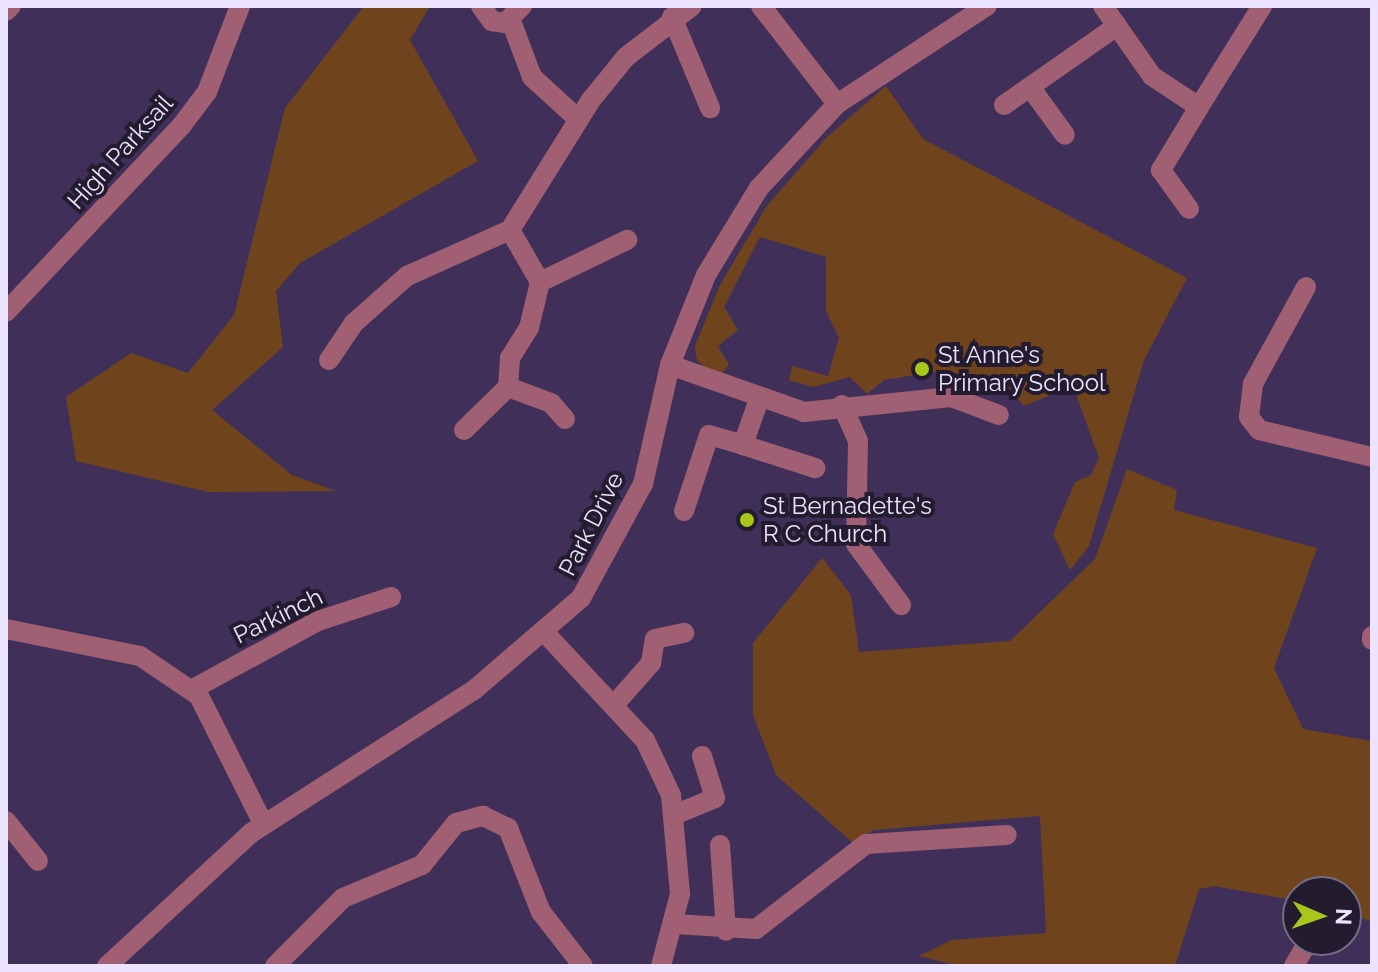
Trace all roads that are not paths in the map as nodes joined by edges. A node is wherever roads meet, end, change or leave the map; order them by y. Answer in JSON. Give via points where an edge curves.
{"nodes":[{"id":1,"x":11,"y":6,"type":"edge"},
{"id":2,"x":240,"y":6,"type":"edge"},
{"id":3,"x":481,"y":6,"type":"edge"},
{"id":4,"x":692,"y":6,"type":"edge"},
{"id":5,"x":761,"y":6,"type":"edge"},
{"id":6,"x":987,"y":6,"type":"edge"},
{"id":7,"x":1103,"y":6,"type":"edge"},
{"id":8,"x":1262,"y":6,"type":"edge"},
{"id":9,"x":6,"y":11,"type":"edge"},
{"id":10,"x":517,"y":14,"type":"edge"},
{"id":11,"x":672,"y":17,"type":"junction"},
{"id":12,"x":1117,"y":26,"type":"junction"},
{"id":13,"x":1030,"y":87,"type":"junction"},
{"id":14,"x":837,"y":104,"type":"junction"},
{"id":15,"x":1004,"y":105,"type":"dead end"},
{"id":16,"x":1199,"y":107,"type":"junction"},
{"id":17,"x":710,"y":108,"type":"dead end"},
{"id":18,"x":578,"y":119,"type":"junction"},
{"id":19,"x":1065,"y":135,"type":"dead end"},
{"id":20,"x":1189,"y":209,"type":"dead end"},
{"id":21,"x":510,"y":230,"type":"junction"},
{"id":22,"x":627,"y":240,"type":"dead end"},
{"id":23,"x":540,"y":282,"type":"junction"},
{"id":24,"x":1306,"y":287,"type":"dead end"},
{"id":25,"x":6,"y":312,"type":"edge"},
{"id":26,"x":329,"y":360,"type":"dead end"},
{"id":27,"x":670,"y":365,"type":"junction"},
{"id":28,"x":508,"y":387,"type":"junction"},
{"id":29,"x":759,"y":399,"type":"junction"},
{"id":30,"x":842,"y":405,"type":"junction"},
{"id":31,"x":999,"y":415,"type":"dead end"},
{"id":32,"x":565,"y":419,"type":"dead end"},
{"id":33,"x":464,"y":430,"type":"dead end"},
{"id":34,"x":743,"y":445,"type":"junction"},
{"id":35,"x":1372,"y":457,"type":"edge"},
{"id":36,"x":815,"y":468,"type":"dead end"},
{"id":37,"x":684,"y":511,"type":"dead end"},
{"id":38,"x":391,"y":597,"type":"dead end"},
{"id":39,"x":901,"y":605,"type":"dead end"},
{"id":40,"x":6,"y":629,"type":"edge"},
{"id":41,"x":684,"y":633,"type":"dead end"},
{"id":42,"x":547,"y":635,"type":"junction"},
{"id":43,"x":191,"y":690,"type":"junction"},
{"id":44,"x":615,"y":704,"type":"junction"},
{"id":45,"x":702,"y":756,"type":"dead end"},
{"id":46,"x":674,"y":815,"type":"junction"},
{"id":47,"x":6,"y":821,"type":"edge"},
{"id":48,"x":264,"y":825,"type":"junction"},
{"id":49,"x":1007,"y":835,"type":"dead end"},
{"id":50,"x":720,"y":845,"type":"dead end"},
{"id":51,"x":38,"y":861,"type":"dead end"},
{"id":52,"x":675,"y":924,"type":"junction"},
{"id":53,"x":726,"y":931,"type":"junction"},
{"id":54,"x":107,"y":966,"type":"edge"},
{"id":55,"x":275,"y":966,"type":"edge"},
{"id":56,"x":583,"y":966,"type":"edge"},
{"id":57,"x":661,"y":966,"type":"edge"}],
"edges":[{"from":1,"to":9,"type":"street"},
{"from":2,"to":25,"type":"street","name":"High Parksail","via":[[207,92],[182,125]]},
{"from":3,"to":10,"type":"street","via":[[492,21]]},
{"from":4,"to":11,"type":"street"},
{"from":5,"to":14,"type":"street"},
{"from":6,"to":14,"type":"street","name":"Park Drive"},
{"from":7,"to":12,"type":"street"},
{"from":8,"to":16,"type":"street"},
{"from":10,"to":18,"type":"street","via":[[532,77]]},
{"from":11,"to":17,"type":"street"},
{"from":11,"to":18,"type":"street","via":[[626,57]]},
{"from":12,"to":13,"type":"street"},
{"from":12,"to":16,"type":"street","via":[[1152,76]]},
{"from":13,"to":15,"type":"street"},
{"from":13,"to":19,"type":"street"},
{"from":14,"to":27,"type":"street","name":"Park Drive","via":[[759,188],[706,275]]},
{"from":16,"to":20,"type":"street","via":[[1161,170]]},
{"from":18,"to":21,"type":"street"},
{"from":21,"to":23,"type":"street"},
{"from":21,"to":26,"type":"street","via":[[407,276],[354,323]]},
{"from":22,"to":23,"type":"street"},
{"from":23,"to":28,"type":"street","via":[[529,328],[510,358]]},
{"from":24,"to":35,"type":"street","via":[[1253,384],[1249,417],[1259,430]]},
{"from":27,"to":29,"type":"street"},
{"from":27,"to":42,"type":"street","name":"Park Drive","via":[[632,503],[581,598]]},
{"from":28,"to":32,"type":"street","via":[[551,403]]},
{"from":28,"to":33,"type":"street"},
{"from":29,"to":30,"type":"street","via":[[804,412]]},
{"from":29,"to":34,"type":"street"},
{"from":30,"to":31,"type":"street","via":[[872,410],[951,397]]},
{"from":30,"to":39,"type":"street","via":[[858,441],[856,544]]},
{"from":34,"to":36,"type":"street"},
{"from":34,"to":37,"type":"street","via":[[709,435]]},
{"from":38,"to":43,"type":"street","name":"Parkinch","via":[[318,621]]},
{"from":40,"to":43,"type":"street","via":[[140,656]]},
{"from":41,"to":44,"type":"street","via":[[655,639],[651,663]]},
{"from":42,"to":44,"type":"street"},
{"from":42,"to":48,"type":"street","name":"Park Drive"},
{"from":43,"to":48,"type":"street"},
{"from":44,"to":46,"type":"street","via":[[645,740]]},
{"from":45,"to":46,"type":"street","via":[[715,798]]},
{"from":46,"to":52,"type":"street"},
{"from":47,"to":51,"type":"street"},
{"from":48,"to":54,"type":"street","name":"Park Drive"},
{"from":49,"to":53,"type":"street","via":[[866,844],[776,919]]},
{"from":50,"to":53,"type":"street"},
{"from":52,"to":53,"type":"street"},
{"from":52,"to":57,"type":"street"},
{"from":55,"to":56,"type":"street","via":[[343,898],[422,865],[456,823],[483,816],[508,828],[541,912]]}]}
